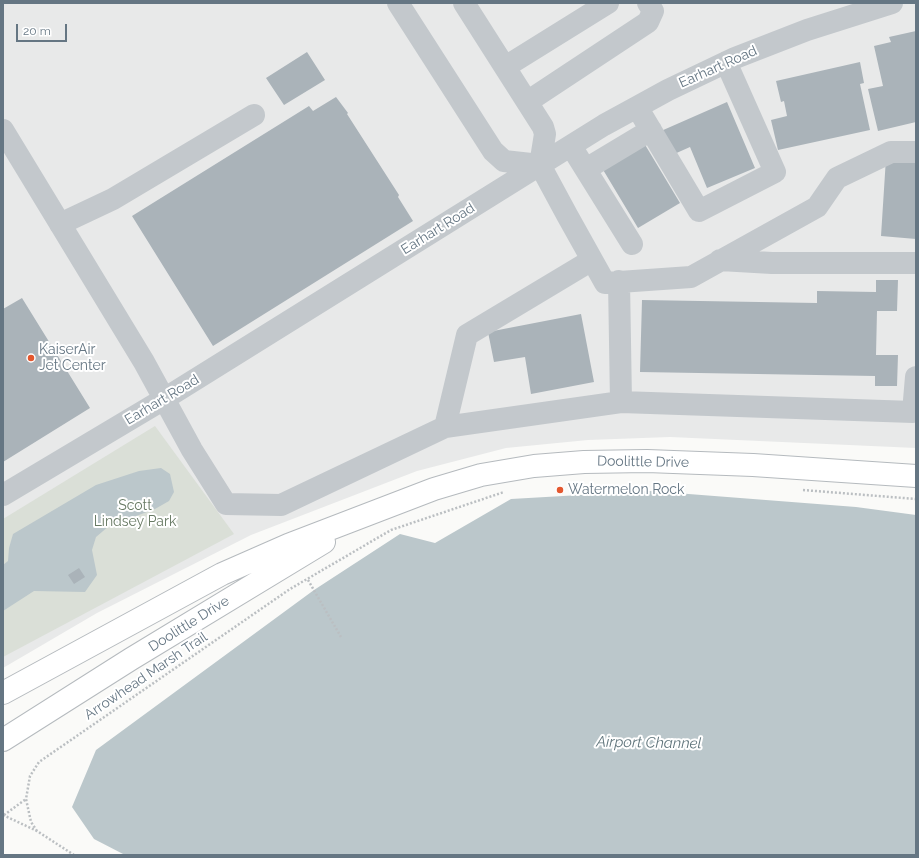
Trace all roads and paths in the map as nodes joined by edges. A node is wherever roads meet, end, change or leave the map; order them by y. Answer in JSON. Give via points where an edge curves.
{"nodes":[{"id":1,"x":398,"y":3,"type":"edge"},
{"id":2,"x":464,"y":3,"type":"edge"},
{"id":3,"x":608,"y":3,"type":"edge"},
{"id":4,"x":648,"y":3,"type":"edge"},
{"id":5,"x":892,"y":3,"type":"edge"},
{"id":6,"x":726,"y":62,"type":"junction"},
{"id":7,"x":505,"y":67,"type":"junction"},
{"id":8,"x":527,"y":102,"type":"junction"},
{"id":9,"x":637,"y":107,"type":"junction"},
{"id":10,"x":254,"y":115,"type":"dead end"},
{"id":11,"x":3,"y":130,"type":"edge"},
{"id":12,"x":651,"y":130,"type":"junction"},
{"id":13,"x":571,"y":146,"type":"junction"},
{"id":14,"x":916,"y":152,"type":"edge"},
{"id":15,"x":540,"y":165,"type":"junction"},
{"id":16,"x":586,"y":169,"type":"junction"},
{"id":17,"x":60,"y":224,"type":"junction"},
{"id":18,"x":632,"y":244,"type":"dead end"},
{"id":19,"x":592,"y":260,"type":"junction"},
{"id":20,"x":720,"y":260,"type":"junction"},
{"id":21,"x":916,"y":263,"type":"edge"},
{"id":22,"x":619,"y":281,"type":"junction"},
{"id":23,"x":916,"y":376,"type":"edge"},
{"id":24,"x":164,"y":399,"type":"junction"},
{"id":25,"x":621,"y":402,"type":"junction"},
{"id":26,"x":445,"y":427,"type":"junction"},
{"id":27,"x":916,"y":476,"type":"edge"},
{"id":28,"x":511,"y":490,"type":"dead end"},
{"id":29,"x":802,"y":490,"type":"dead end"},
{"id":30,"x":3,"y":495,"type":"edge"},
{"id":31,"x":916,"y":499,"type":"edge"},
{"id":32,"x":377,"y":511,"type":"junction"},
{"id":33,"x":308,"y":580,"type":"junction"},
{"id":34,"x":341,"y":637,"type":"dead end"},
{"id":35,"x":3,"y":694,"type":"edge"},
{"id":36,"x":3,"y":740,"type":"edge"},
{"id":37,"x":26,"y":799,"type":"junction"},
{"id":38,"x":3,"y":815,"type":"edge"},
{"id":39,"x":37,"y":831,"type":"junction"},
{"id":40,"x":74,"y":855,"type":"edge"}],
"edges":[{"from":1,"to":15,"type":"street","via":[[493,151],[504,161]]},
{"from":2,"to":7,"type":"street"},
{"from":3,"to":7,"type":"street"},
{"from":4,"to":8,"type":"street","via":[[653,11],[648,22]]},
{"from":5,"to":6,"type":"street","name":"Earhart Road","via":[[807,30]]},
{"from":6,"to":9,"type":"street","name":"Earhart Road"},
{"from":6,"to":12,"type":"street","via":[[775,172],[699,211]]},
{"from":7,"to":8,"type":"street"},
{"from":8,"to":15,"type":"street","via":[[545,134]]},
{"from":9,"to":12,"type":"street"},
{"from":9,"to":13,"type":"street","name":"Earhart Road"},
{"from":10,"to":17,"type":"street","via":[[113,199]]},
{"from":11,"to":17,"type":"street"},
{"from":12,"to":16,"type":"street"},
{"from":13,"to":15,"type":"street","name":"Earhart Road"},
{"from":13,"to":16,"type":"street"},
{"from":14,"to":20,"type":"street","via":[[891,152],[838,178],[817,207]]},
{"from":15,"to":19,"type":"street"},
{"from":15,"to":24,"type":"street","name":"Earhart Road"},
{"from":16,"to":18,"type":"street"},
{"from":17,"to":24,"type":"street"},
{"from":19,"to":22,"type":"street","via":[[606,283]]},
{"from":19,"to":26,"type":"street","via":[[467,335]]},
{"from":20,"to":21,"type":"street"},
{"from":20,"to":22,"type":"street","via":[[691,277]]},
{"from":22,"to":25,"type":"street"},
{"from":23,"to":25,"type":"street","via":[[913,412]]},
{"from":24,"to":26,"type":"street","via":[[226,504],[281,505]]},
{"from":24,"to":30,"type":"street","name":"Earhart Road"},
{"from":25,"to":26,"type":"street"},
{"from":27,"to":32,"type":"main road","name":"Doolittle Drive","via":[[753,465],[647,461],[584,462],[534,466],[481,475],[434,489]]},
{"from":28,"to":33,"type":"path","name":"Arrowhead Marsh Trail","via":[[391,530]]},
{"from":29,"to":31,"type":"path"},
{"from":32,"to":35,"type":"main road","name":"Doolittle Drive","via":[[288,545],[222,574]]},
{"from":32,"to":36,"type":"main road","name":"Doolittle Drive","via":[[239,593]]},
{"from":33,"to":34,"type":"path"},
{"from":33,"to":37,"type":"path","name":"Arrowhead Marsh Trail","via":[[290,589],[39,762],[30,776]]},
{"from":37,"to":38,"type":"path"},
{"from":37,"to":39,"type":"path","name":"Arrowhead Marsh Trail","via":[[31,822]]},
{"from":38,"to":39,"type":"path"},
{"from":39,"to":40,"type":"path"}]}
